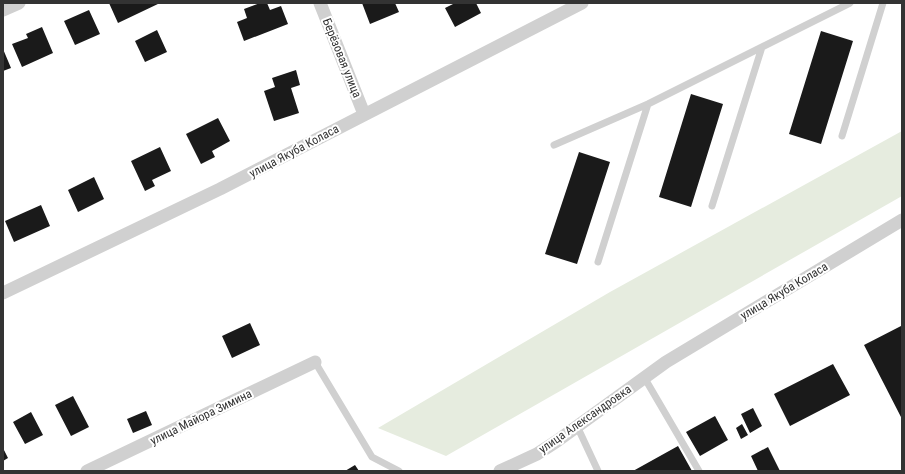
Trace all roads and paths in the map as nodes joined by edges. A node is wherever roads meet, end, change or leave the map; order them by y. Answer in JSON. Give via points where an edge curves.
{"nodes":[{"id":1,"x":19,"y":3,"type":"edge"},
{"id":2,"x":320,"y":3,"type":"edge"},
{"id":3,"x":582,"y":3,"type":"edge"},
{"id":4,"x":850,"y":3,"type":"edge"},
{"id":5,"x":883,"y":3,"type":"edge"},
{"id":6,"x":3,"y":10,"type":"edge"},
{"id":7,"x":762,"y":47,"type":"junction"},
{"id":8,"x":648,"y":104,"type":"junction"},
{"id":9,"x":364,"y":114,"type":"junction"},
{"id":10,"x":842,"y":136,"type":"dead end"},
{"id":11,"x":554,"y":145,"type":"dead end"},
{"id":12,"x":712,"y":206,"type":"dead end"},
{"id":13,"x":902,"y":220,"type":"edge"},
{"id":14,"x":598,"y":262,"type":"dead end"},
{"id":15,"x":3,"y":293,"type":"edge"},
{"id":16,"x":315,"y":362,"type":"joint"},
{"id":17,"x":666,"y":362,"type":"joint"},
{"id":18,"x":644,"y":377,"type":"junction"},
{"id":19,"x":577,"y":426,"type":"junction"},
{"id":20,"x":87,"y":471,"type":"edge"},
{"id":21,"x":399,"y":471,"type":"edge"},
{"id":22,"x":500,"y":471,"type":"edge"},
{"id":23,"x":598,"y":471,"type":"edge"},
{"id":24,"x":700,"y":471,"type":"edge"}],
"edges":[{"from":1,"to":6,"type":"street"},
{"from":2,"to":9,"type":"street","name":"Берёзовая улица"},
{"from":3,"to":9,"type":"street","name":"улица Якуба Коласа"},
{"from":4,"to":7,"type":"lane"},
{"from":5,"to":10,"type":"lane"},
{"from":7,"to":8,"type":"lane"},
{"from":7,"to":12,"type":"lane"},
{"from":8,"to":11,"type":"lane"},
{"from":8,"to":14,"type":"lane"},
{"from":9,"to":15,"type":"street","name":"улица Якуба Коласа","via":[[220,189]]},
{"from":13,"to":17,"type":"street","name":"улица Якуба Коласа"},
{"from":16,"to":20,"type":"street","name":"улица Майора Зимина"},
{"from":16,"to":21,"type":"lane","via":[[372,457]]},
{"from":17,"to":18,"type":"street","name":"улица Александровка"},
{"from":18,"to":19,"type":"street","name":"улица Александровка"},
{"from":18,"to":24,"type":"lane"},
{"from":19,"to":22,"type":"street","name":"улица Александровка","via":[[537,454]]},
{"from":19,"to":23,"type":"lane"}]}
